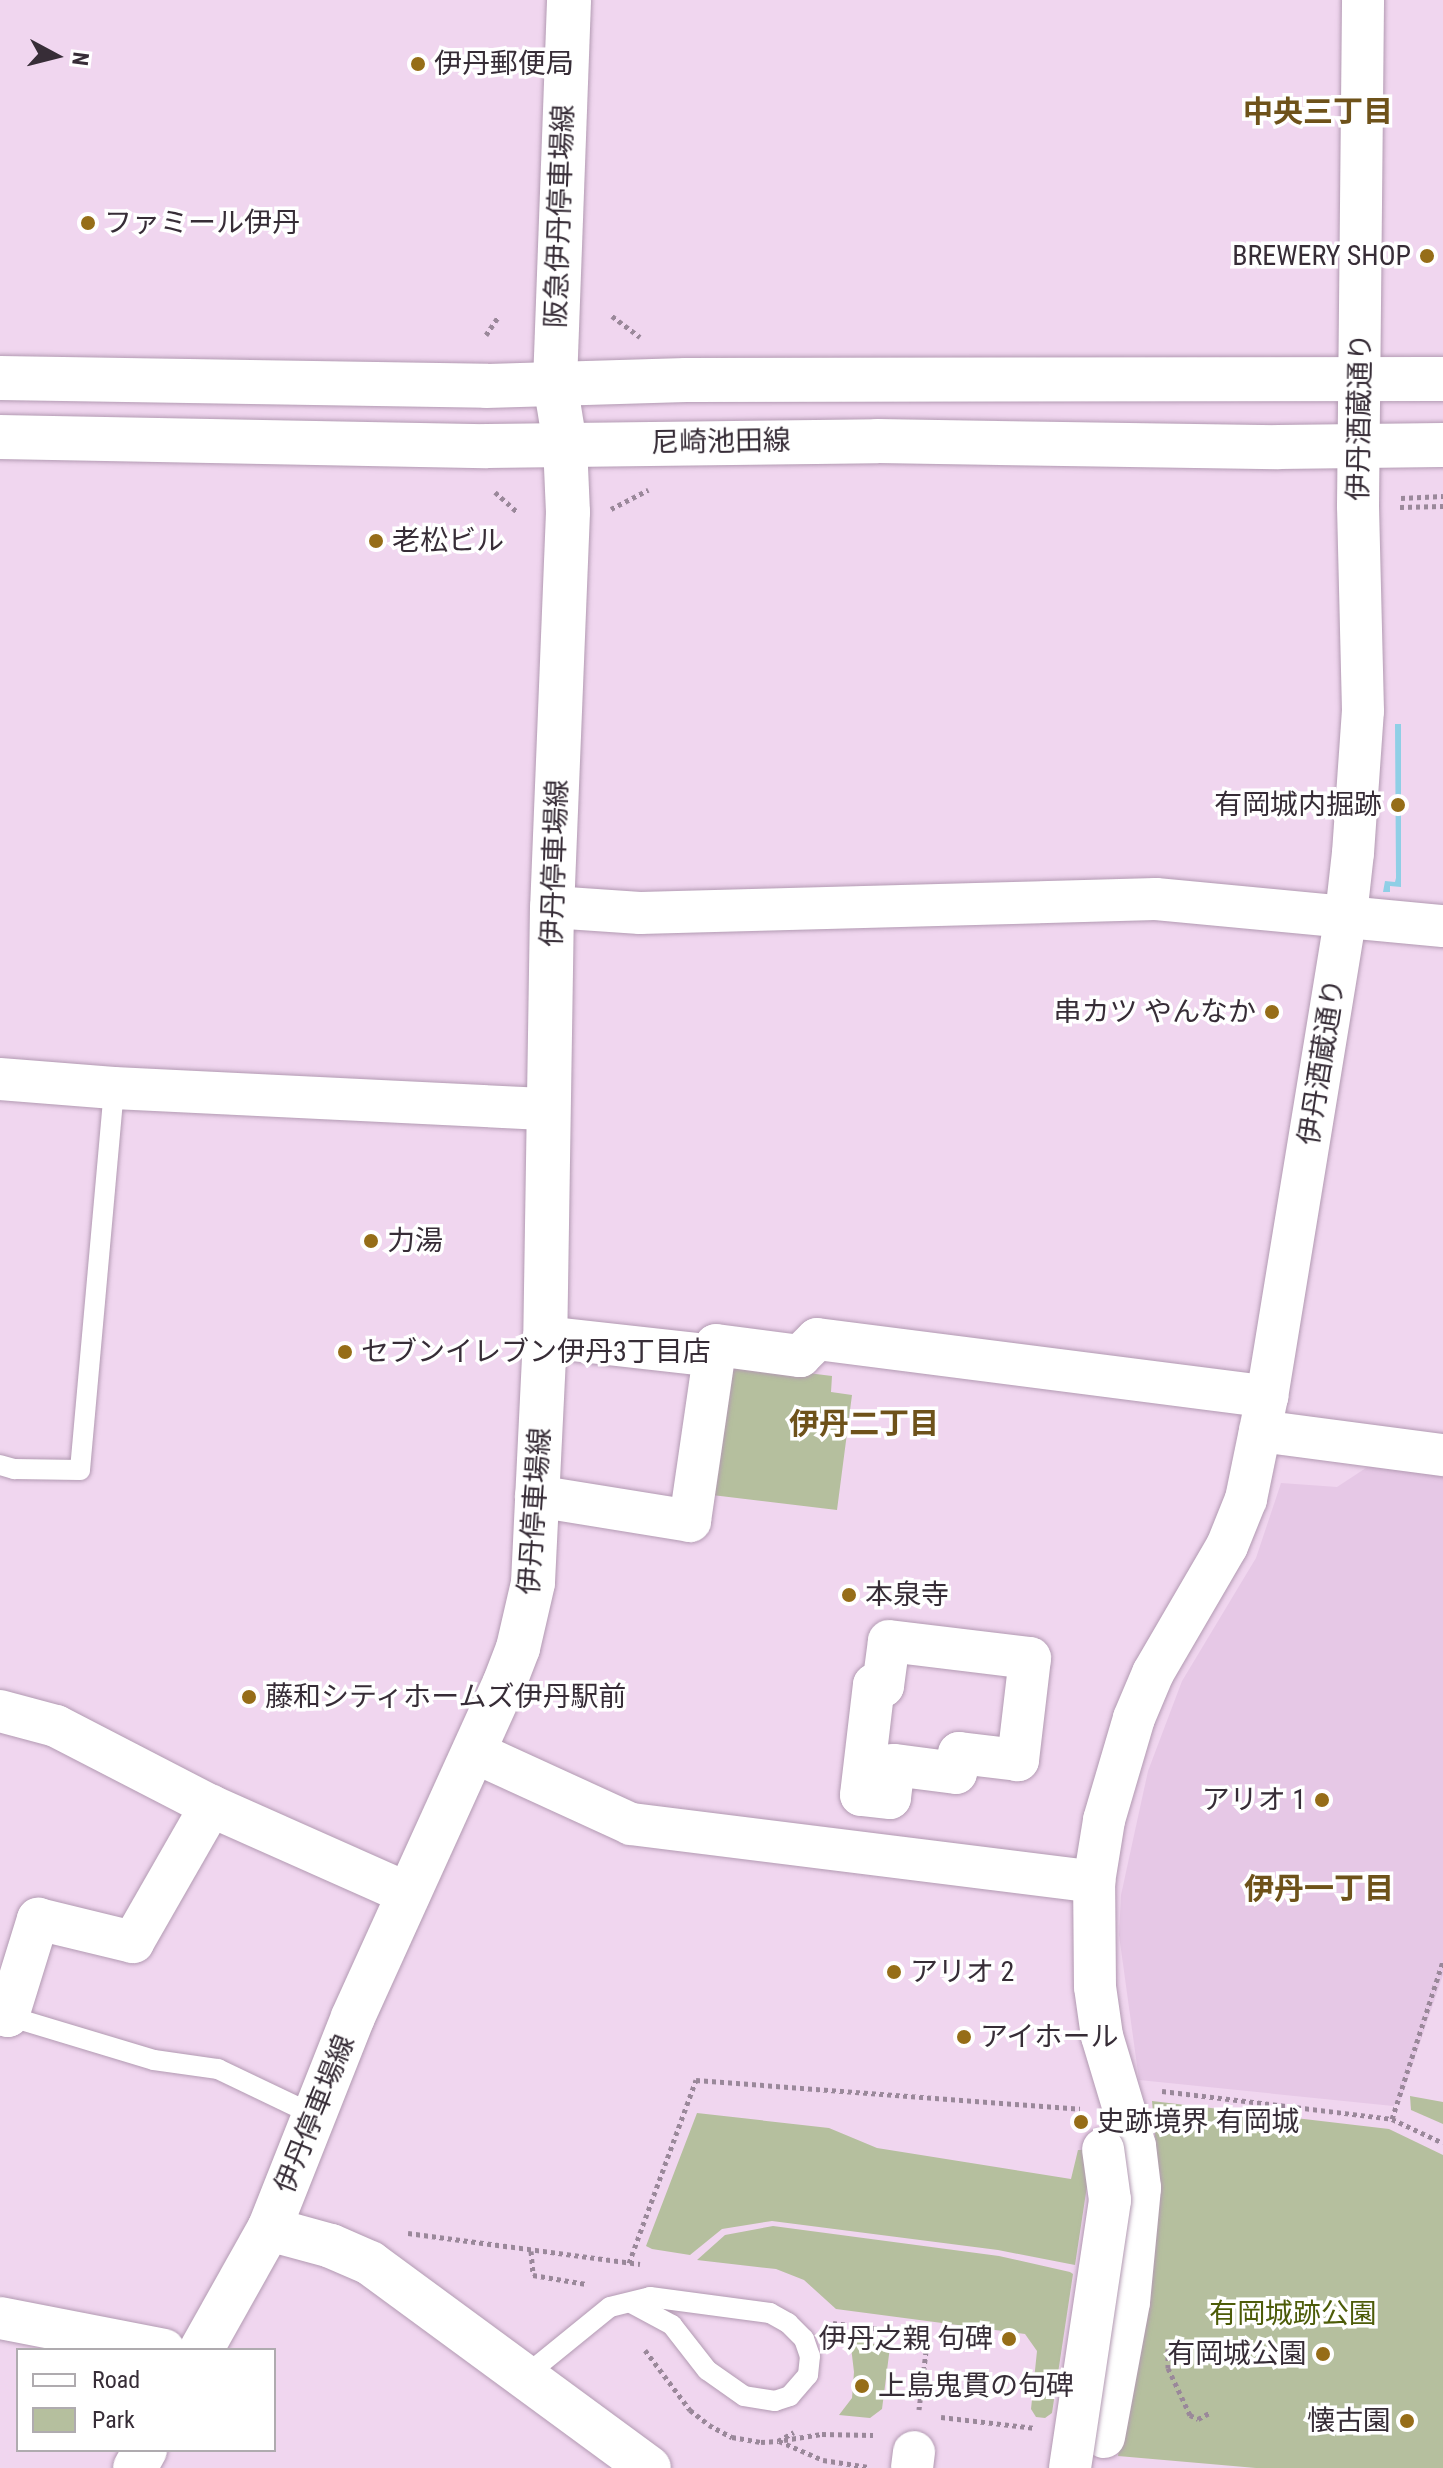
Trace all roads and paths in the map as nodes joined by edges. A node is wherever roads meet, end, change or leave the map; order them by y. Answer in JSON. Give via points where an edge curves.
{"nodes":[{"id":1,"x":569,"y":0,"type":"edge"},
{"id":2,"x":1363,"y":0,"type":"edge"},
{"id":3,"x":612,"y":316,"type":"dead end"},
{"id":4,"x":498,"y":317,"type":"dead end"},
{"id":5,"x":486,"y":335,"type":"dead end"},
{"id":6,"x":644,"y":339,"type":"dead end"},
{"id":7,"x":0,"y":378,"type":"edge"},
{"id":8,"x":1361,"y":379,"type":"junction"},
{"id":9,"x":1443,"y":379,"type":"edge"},
{"id":10,"x":555,"y":383,"type":"junction"},
{"id":11,"x":0,"y":437,"type":"edge"},
{"id":12,"x":565,"y":444,"type":"junction"},
{"id":13,"x":1443,"y":445,"type":"edge"},
{"id":14,"x":1359,"y":446,"type":"junction"},
{"id":15,"x":486,"y":483,"type":"dead end"},
{"id":16,"x":654,"y":487,"type":"dead end"},
{"id":17,"x":1443,"y":496,"type":"edge"},
{"id":18,"x":1411,"y":497,"type":"dead end"},
{"id":19,"x":1443,"y":506,"type":"edge"},
{"id":20,"x":1401,"y":507,"type":"dead end"},
{"id":21,"x":517,"y":512,"type":"dead end"},
{"id":22,"x":606,"y":512,"type":"dead end"},
{"id":23,"x":552,"y":907,"type":"junction"},
{"id":24,"x":1346,"y":915,"type":"junction"},
{"id":25,"x":1443,"y":926,"type":"edge"},
{"id":26,"x":0,"y":1079,"type":"edge"},
{"id":27,"x":114,"y":1088,"type":"junction"},
{"id":28,"x":548,"y":1109,"type":"junction"},
{"id":29,"x":545,"y":1337,"type":"junction"},
{"id":30,"x":714,"y":1356,"type":"junction"},
{"id":31,"x":1263,"y":1414,"type":"junction"},
{"id":32,"x":1443,"y":1455,"type":"edge"},
{"id":33,"x":0,"y":1465,"type":"edge"},
{"id":34,"x":536,"y":1496,"type":"junction"},
{"id":35,"x":1030,"y":1658,"type":"joint"},
{"id":36,"x":0,"y":1711,"type":"edge"},
{"id":37,"x":476,"y":1753,"type":"junction"},
{"id":38,"x":211,"y":1806,"type":"junction"},
{"id":39,"x":1094,"y":1882,"type":"junction"},
{"id":40,"x":409,"y":1894,"type":"junction"},
{"id":41,"x":1443,"y":1961,"type":"edge"},
{"id":42,"x":4,"y":2015,"type":"edge"},
{"id":43,"x":1115,"y":2086,"type":"junction"},
{"id":44,"x":1081,"y":2109,"type":"dead end"},
{"id":45,"x":314,"y":2115,"type":"junction"},
{"id":46,"x":1392,"y":2119,"type":"junction"},
{"id":47,"x":1443,"y":2143,"type":"edge"},
{"id":48,"x":1103,"y":2149,"type":"dead end"},
{"id":49,"x":269,"y":2229,"type":"junction"},
{"id":50,"x":531,"y":2251,"type":"dead end"},
{"id":51,"x":629,"y":2263,"type":"dead end"},
{"id":52,"x":590,"y":2284,"type":"dead end"},
{"id":53,"x":631,"y":2303,"type":"junction"},
{"id":54,"x":0,"y":2318,"type":"edge"},
{"id":55,"x":880,"y":2328,"type":"dead end"},
{"id":56,"x":154,"y":2348,"type":"edge"},
{"id":57,"x":202,"y":2348,"type":"edge"},
{"id":58,"x":1168,"y":2348,"type":"dead end"},
{"id":59,"x":525,"y":2376,"type":"junction"},
{"id":60,"x":1211,"y":2412,"type":"dead end"},
{"id":61,"x":942,"y":2417,"type":"dead end"},
{"id":62,"x":1041,"y":2429,"type":"dead end"},
{"id":63,"x":874,"y":2435,"type":"dead end"},
{"id":64,"x":1104,"y":2437,"type":"dead end"},
{"id":65,"x":915,"y":2447,"type":"edge"},
{"id":66,"x":851,"y":2464,"type":"dead end"},
{"id":67,"x":649,"y":2468,"type":"edge"},
{"id":68,"x":1070,"y":2468,"type":"edge"}],
"edges":[{"from":1,"to":10,"type":"main road","name":"阪急伊丹停車場線"},
{"from":2,"to":8,"type":"street","name":"伊丹酒蔵通り"},
{"from":3,"to":6,"type":"path"},
{"from":4,"to":5,"type":"path"},
{"from":7,"to":10,"type":"main road"},
{"from":8,"to":9,"type":"main road"},
{"from":8,"to":10,"type":"main road"},
{"from":8,"to":14,"type":"street","name":"伊丹酒蔵通り"},
{"from":10,"to":12,"type":"main road","name":"伊丹停車場線"},
{"from":11,"to":12,"type":"main road","name":"尼崎池田線"},
{"from":12,"to":14,"type":"main road","name":"尼崎池田線"},
{"from":12,"to":23,"type":"main road","name":"伊丹停車場線","via":[[568,512]]},
{"from":13,"to":14,"type":"main road","name":"尼崎池田線"},
{"from":14,"to":24,"type":"street","name":"伊丹酒蔵通り","via":[[1363,711]]},
{"from":15,"to":21,"type":"path"},
{"from":16,"to":22,"type":"path"},
{"from":17,"to":18,"type":"path"},
{"from":19,"to":20,"type":"path"},
{"from":23,"to":24,"type":"street","via":[[640,913],[1156,899]]},
{"from":23,"to":28,"type":"main road","name":"伊丹停車場線"},
{"from":24,"to":25,"type":"street"},
{"from":24,"to":31,"type":"street","name":"伊丹酒蔵通り"},
{"from":26,"to":27,"type":"street"},
{"from":27,"to":28,"type":"street"},
{"from":27,"to":33,"type":"lane","via":[[80,1470]]},
{"from":28,"to":29,"type":"main road","name":"伊丹停車場線"},
{"from":29,"to":30,"type":"street"},
{"from":29,"to":34,"type":"main road","name":"伊丹停車場線"},
{"from":30,"to":31,"type":"street","via":[[716,1345],[800,1356],[817,1339]]},
{"from":30,"to":34,"type":"street","via":[[690,1521]]},
{"from":31,"to":32,"type":"street"},
{"from":31,"to":39,"type":"street","name":"伊丹酒蔵通り","via":[[1246,1499],[1227,1546],[1153,1673],[1134,1718],[1104,1820]]},
{"from":34,"to":37,"type":"main road","name":"伊丹停車場線","via":[[528,1612]]},
{"from":35,"to":35,"type":"street","via":[[1018,1760],[959,1753],[956,1773],[894,1765],[890,1798],[861,1795],[874,1685],[883,1686],[889,1641]]},
{"from":36,"to":38,"type":"street","via":[[56,1726]]},
{"from":37,"to":39,"type":"street","via":[[631,1824]]},
{"from":37,"to":40,"type":"main road","name":"伊丹停車場線"},
{"from":38,"to":40,"type":"street"},
{"from":38,"to":42,"type":"street","via":[[133,1942],[38,1919]]},
{"from":39,"to":43,"type":"street","name":"伊丹酒蔵通り","via":[[1095,1987]]},
{"from":40,"to":45,"type":"main road","name":"伊丹停車場線"},
{"from":41,"to":46,"type":"path"},
{"from":42,"to":45,"type":"lane","via":[[154,2060],[218,2069]]},
{"from":43,"to":46,"type":"path"},
{"from":43,"to":64,"type":"street","name":"伊丹酒蔵通り","via":[[1135,2146],[1140,2188],[1129,2302]]},
{"from":44,"to":51,"type":"path","via":[[696,2080]]},
{"from":45,"to":49,"type":"main road","name":"伊丹停車場線"},
{"from":46,"to":47,"type":"path"},
{"from":48,"to":68,"type":"street","bridge":true,"via":[[1110,2200]]},
{"from":49,"to":57,"type":"main road"},
{"from":49,"to":59,"type":"main road","name":"伊丹停車場線","via":[[351,2252]]},
{"from":50,"to":52,"type":"path","via":[[533,2275]]},
{"from":53,"to":53,"type":"lane","via":[[650,2297],[770,2313],[804,2339],[810,2356],[808,2375],[790,2396],[775,2401],[744,2396],[707,2370],[672,2325]]},
{"from":53,"to":59,"type":"lane","via":[[610,2307]]},
{"from":54,"to":56,"type":"street"},
{"from":55,"to":65,"type":"path","via":[[928,2335]]},
{"from":58,"to":60,"type":"path","via":[[1168,2368],[1190,2415],[1198,2419]]},
{"from":59,"to":67,"type":"main road","name":"伊丹停車場線"},
{"from":61,"to":62,"type":"path"},
{"from":63,"to":66,"type":"path","via":[[822,2434],[778,2441],[823,2460]]}]}
